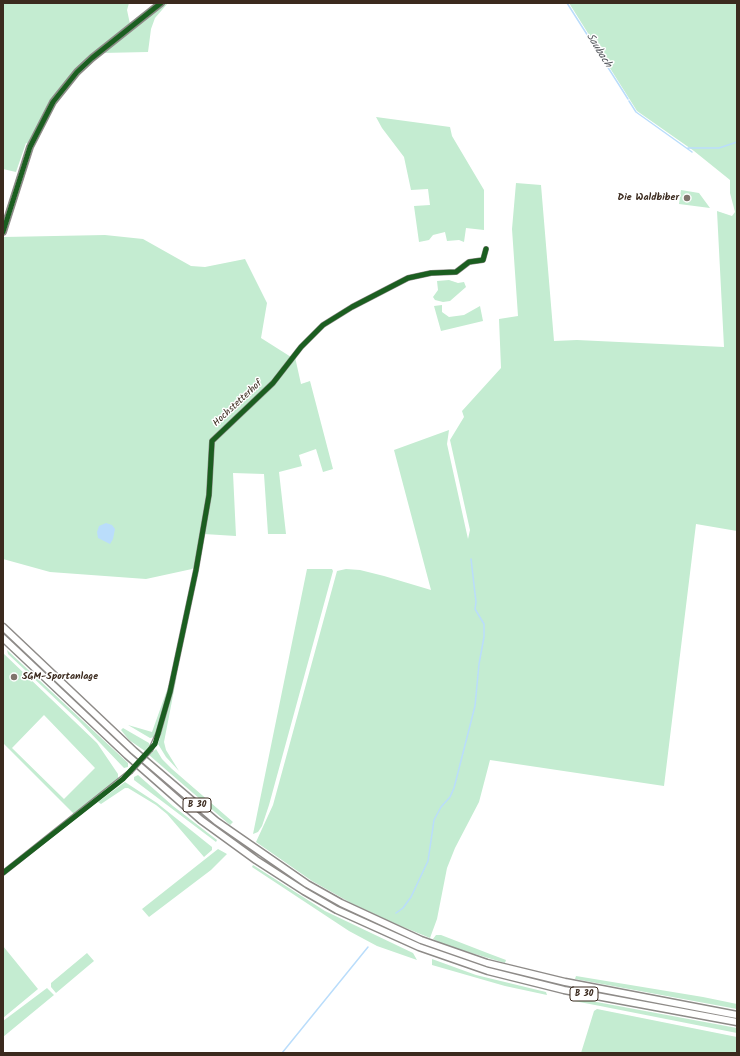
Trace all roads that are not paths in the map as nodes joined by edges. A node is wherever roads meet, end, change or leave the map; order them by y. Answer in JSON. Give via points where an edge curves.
{"nodes":[{"id":1,"x":160,"y":3,"type":"edge"},
{"id":2,"x":3,"y":232,"type":"edge"},
{"id":3,"x":486,"y":249,"type":"dead end"},
{"id":4,"x":3,"y":627,"type":"edge"},
{"id":5,"x":3,"y":638,"type":"edge"},
{"id":6,"x":3,"y":873,"type":"edge"},
{"id":7,"x":737,"y":1014,"type":"edge"},
{"id":8,"x":737,"y":1022,"type":"edge"}],
"edges":[{"from":1,"to":2,"type":"street","via":[[92,58],[53,102],[30,147]]},
{"from":3,"to":6,"type":"street","name":"Hochstetterhof","bridge":true,"via":[[483,260],[469,262],[456,272],[431,273],[408,278],[323,325],[301,347],[273,383],[212,441],[209,495],[196,570],[170,692],[154,744],[130,772]]},
{"from":4,"to":7,"type":"highway","number":"B 30","via":[[140,756],[216,821],[306,884],[359,912],[437,946],[525,974]]},
{"from":5,"to":8,"type":"highway","number":"B 30","via":[[169,793],[231,842],[337,910],[419,947],[488,971],[525,981]]}]}
